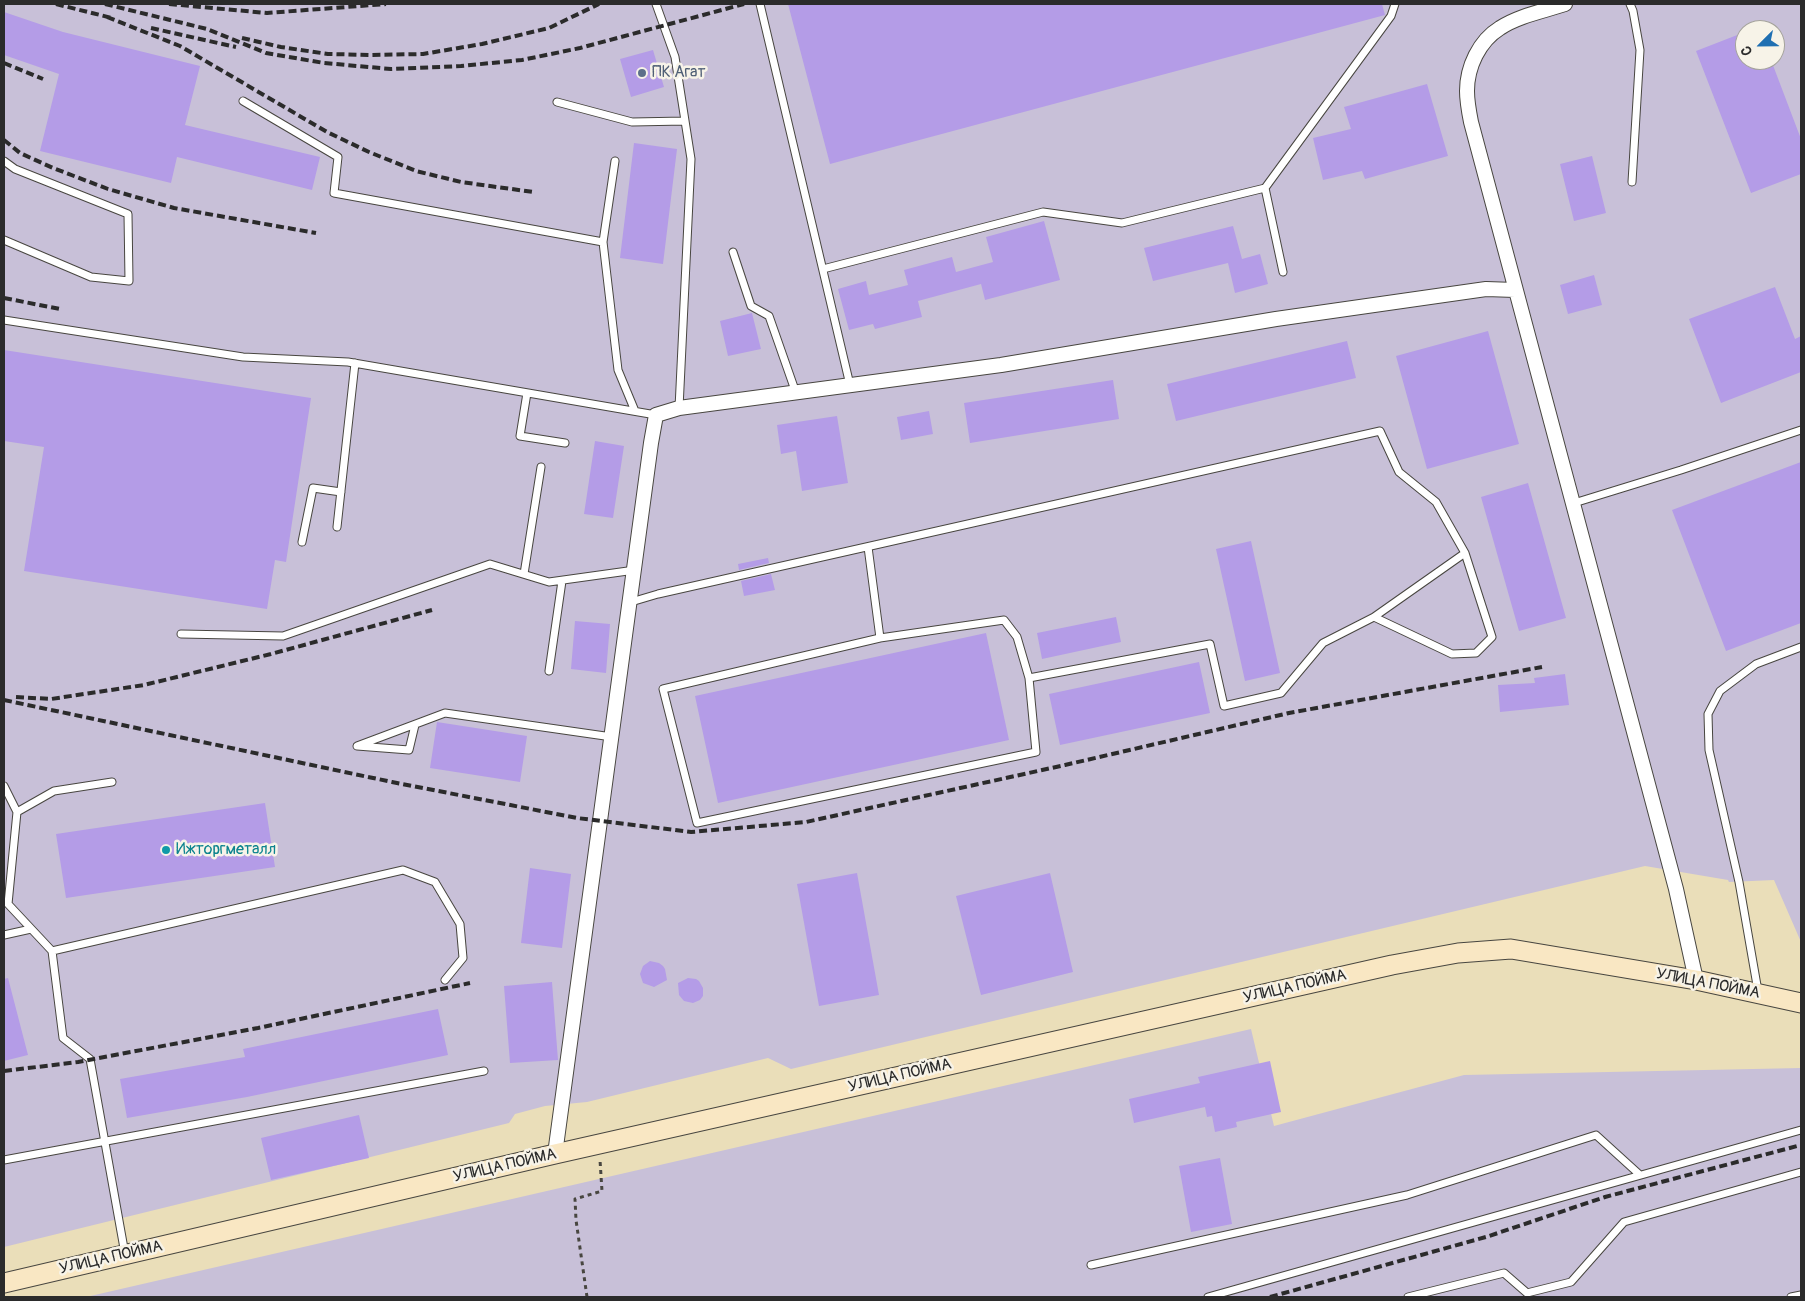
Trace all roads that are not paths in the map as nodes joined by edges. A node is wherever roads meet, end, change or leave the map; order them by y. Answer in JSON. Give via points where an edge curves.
{"nodes":[{"id":1,"x":656,"y":4,"type":"edge"},
{"id":2,"x":760,"y":4,"type":"edge"},
{"id":3,"x":1395,"y":4,"type":"edge"},
{"id":4,"x":1565,"y":4,"type":"edge"},
{"id":5,"x":1630,"y":4,"type":"edge"},
{"id":6,"x":244,"y":100,"type":"dead end"},
{"id":7,"x":558,"y":102,"type":"dead end"},
{"id":8,"x":685,"y":122,"type":"junction"},
{"id":9,"x":615,"y":161,"type":"dead end"},
{"id":10,"x":4,"y":162,"type":"edge"},
{"id":11,"x":1632,"y":182,"type":"dead end"},
{"id":12,"x":1266,"y":188,"type":"junction"},
{"id":13,"x":4,"y":240,"type":"edge"},
{"id":14,"x":603,"y":242,"type":"junction"},
{"id":15,"x":733,"y":252,"type":"dead end"},
{"id":16,"x":823,"y":269,"type":"junction"},
{"id":17,"x":1284,"y":272,"type":"dead end"},
{"id":18,"x":1516,"y":290,"type":"junction"},
{"id":19,"x":4,"y":320,"type":"edge"},
{"id":20,"x":355,"y":364,"type":"junction"},
{"id":21,"x":850,"y":385,"type":"junction"},
{"id":22,"x":796,"y":392,"type":"junction"},
{"id":23,"x":526,"y":393,"type":"junction"},
{"id":24,"x":680,"y":408,"type":"junction"},
{"id":25,"x":635,"y":411,"type":"junction"},
{"id":26,"x":656,"y":415,"type":"junction"},
{"id":27,"x":1801,"y":430,"type":"edge"},
{"id":28,"x":565,"y":443,"type":"dead end"},
{"id":29,"x":541,"y":466,"type":"dead end"},
{"id":30,"x":341,"y":492,"type":"junction"},
{"id":31,"x":1574,"y":503,"type":"junction"},
{"id":32,"x":337,"y":527,"type":"dead end"},
{"id":33,"x":302,"y":542,"type":"dead end"},
{"id":34,"x":868,"y":548,"type":"junction"},
{"id":35,"x":1465,"y":553,"type":"junction"},
{"id":36,"x":635,"y":570,"type":"junction"},
{"id":37,"x":524,"y":574,"type":"junction"},
{"id":38,"x":562,"y":580,"type":"junction"},
{"id":39,"x":631,"y":602,"type":"junction"},
{"id":40,"x":1374,"y":617,"type":"junction"},
{"id":41,"x":181,"y":634,"type":"dead end"},
{"id":42,"x":880,"y":638,"type":"junction"},
{"id":43,"x":1801,"y":647,"type":"edge"},
{"id":44,"x":550,"y":671,"type":"dead end"},
{"id":45,"x":1029,"y":678,"type":"junction"},
{"id":46,"x":415,"y":725,"type":"junction"},
{"id":47,"x":612,"y":737,"type":"junction"},
{"id":48,"x":112,"y":782,"type":"dead end"},
{"id":49,"x":4,"y":786,"type":"edge"},
{"id":50,"x":17,"y":812,"type":"junction"},
{"id":51,"x":31,"y":929,"type":"junction"},
{"id":52,"x":4,"y":935,"type":"edge"},
{"id":53,"x":52,"y":951,"type":"junction"},
{"id":54,"x":445,"y":980,"type":"dead end"},
{"id":55,"x":1696,"y":980,"type":"junction"},
{"id":56,"x":1758,"y":994,"type":"junction"},
{"id":57,"x":1801,"y":1003,"type":"edge"},
{"id":58,"x":484,"y":1071,"type":"dead end"},
{"id":59,"x":1801,"y":1130,"type":"edge"},
{"id":60,"x":104,"y":1141,"type":"junction"},
{"id":61,"x":555,"y":1154,"type":"junction"},
{"id":62,"x":4,"y":1160,"type":"edge"},
{"id":63,"x":1801,"y":1172,"type":"edge"},
{"id":64,"x":1640,"y":1175,"type":"junction"},
{"id":65,"x":125,"y":1255,"type":"junction"},
{"id":66,"x":1091,"y":1265,"type":"dead end"},
{"id":67,"x":4,"y":1283,"type":"edge"},
{"id":68,"x":1208,"y":1297,"type":"edge"},
{"id":69,"x":1408,"y":1297,"type":"edge"}],
"edges":[{"from":1,"to":8,"type":"lane","via":[[675,57]]},
{"from":2,"to":16,"type":"lane"},
{"from":3,"to":12,"type":"lane","via":[[1391,16]]},
{"from":4,"to":18,"type":"street","via":[[1500,28],[1482,45],[1471,66],[1467,91],[1471,122]]},
{"from":5,"to":11,"type":"lane","via":[[1640,50]]},
{"from":6,"to":14,"type":"lane","via":[[338,157],[334,193]]},
{"from":7,"to":8,"type":"lane","via":[[632,122]]},
{"from":8,"to":24,"type":"lane","via":[[691,159]]},
{"from":9,"to":14,"type":"lane"},
{"from":10,"to":13,"type":"lane","via":[[128,214],[129,281],[91,277]]},
{"from":12,"to":16,"type":"lane","via":[[1122,223],[1043,212]]},
{"from":12,"to":17,"type":"lane"},
{"from":14,"to":25,"type":"lane","via":[[618,370]]},
{"from":15,"to":22,"type":"lane","via":[[751,306],[769,316]]},
{"from":16,"to":21,"type":"lane"},
{"from":18,"to":21,"type":"street","via":[[1486,289],[1276,318],[1001,365]]},
{"from":18,"to":31,"type":"street"},
{"from":19,"to":20,"type":"lane","via":[[243,358]]},
{"from":20,"to":23,"type":"lane"},
{"from":20,"to":30,"type":"lane"},
{"from":21,"to":22,"type":"street"},
{"from":22,"to":24,"type":"street"},
{"from":23,"to":25,"type":"lane"},
{"from":23,"to":28,"type":"lane","via":[[520,436]]},
{"from":24,"to":26,"type":"street"},
{"from":25,"to":26,"type":"lane"},
{"from":26,"to":36,"type":"street"},
{"from":27,"to":31,"type":"lane"},
{"from":29,"to":37,"type":"lane"},
{"from":30,"to":32,"type":"lane"},
{"from":30,"to":33,"type":"lane","via":[[313,488]]},
{"from":31,"to":55,"type":"street","via":[[1676,888]]},
{"from":34,"to":35,"type":"lane","via":[[1380,430],[1399,472],[1436,502]]},
{"from":34,"to":39,"type":"lane"},
{"from":34,"to":42,"type":"lane"},
{"from":35,"to":40,"type":"lane"},
{"from":35,"to":40,"type":"lane","via":[[1492,637],[1476,653],[1452,654]]},
{"from":36,"to":38,"type":"lane"},
{"from":36,"to":39,"type":"street"},
{"from":37,"to":38,"type":"lane","via":[[549,582]]},
{"from":37,"to":41,"type":"lane","via":[[490,564],[283,636]]},
{"from":38,"to":44,"type":"lane"},
{"from":39,"to":47,"type":"street"},
{"from":40,"to":45,"type":"lane","via":[[1323,643],[1281,693],[1224,706],[1210,644]]},
{"from":42,"to":45,"type":"lane","via":[[1004,620],[1017,637]]},
{"from":42,"to":45,"type":"lane","via":[[663,689],[697,823],[1036,752]]},
{"from":43,"to":56,"type":"lane","via":[[1756,664],[1720,691],[1708,714],[1709,750],[1740,882]]},
{"from":46,"to":46,"type":"lane","via":[[366,743],[357,746],[409,750]]},
{"from":46,"to":47,"type":"lane","via":[[445,713]]},
{"from":47,"to":61,"type":"street"},
{"from":48,"to":50,"type":"lane","via":[[54,791]]},
{"from":49,"to":50,"type":"lane"},
{"from":50,"to":51,"type":"lane","via":[[8,904]]},
{"from":51,"to":52,"type":"lane"},
{"from":51,"to":53,"type":"lane"},
{"from":53,"to":54,"type":"lane","via":[[403,870],[435,882],[460,924],[463,958]]},
{"from":53,"to":60,"type":"lane","via":[[63,1038],[90,1059]]},
{"from":55,"to":56,"type":"main road","name":"УЛИЦА ПОЙМА"},
{"from":55,"to":61,"type":"main road","name":"УЛИЦА ПОЙМА","via":[[1511,949],[1458,953],[1392,965]]},
{"from":56,"to":57,"type":"main road","name":"УЛИЦА ПОЙМА"},
{"from":58,"to":60,"type":"lane"},
{"from":59,"to":64,"type":"lane"},
{"from":60,"to":62,"type":"lane"},
{"from":60,"to":65,"type":"lane"},
{"from":61,"to":65,"type":"main road","name":"УЛИЦА ПОЙМА"},
{"from":63,"to":69,"type":"lane","via":[[1624,1222],[1571,1282],[1527,1294],[1504,1273]]},
{"from":64,"to":66,"type":"lane","via":[[1596,1135],[1407,1195]]},
{"from":64,"to":68,"type":"lane"},
{"from":65,"to":67,"type":"main road","name":"УЛИЦА ПОЙМА"}]}
